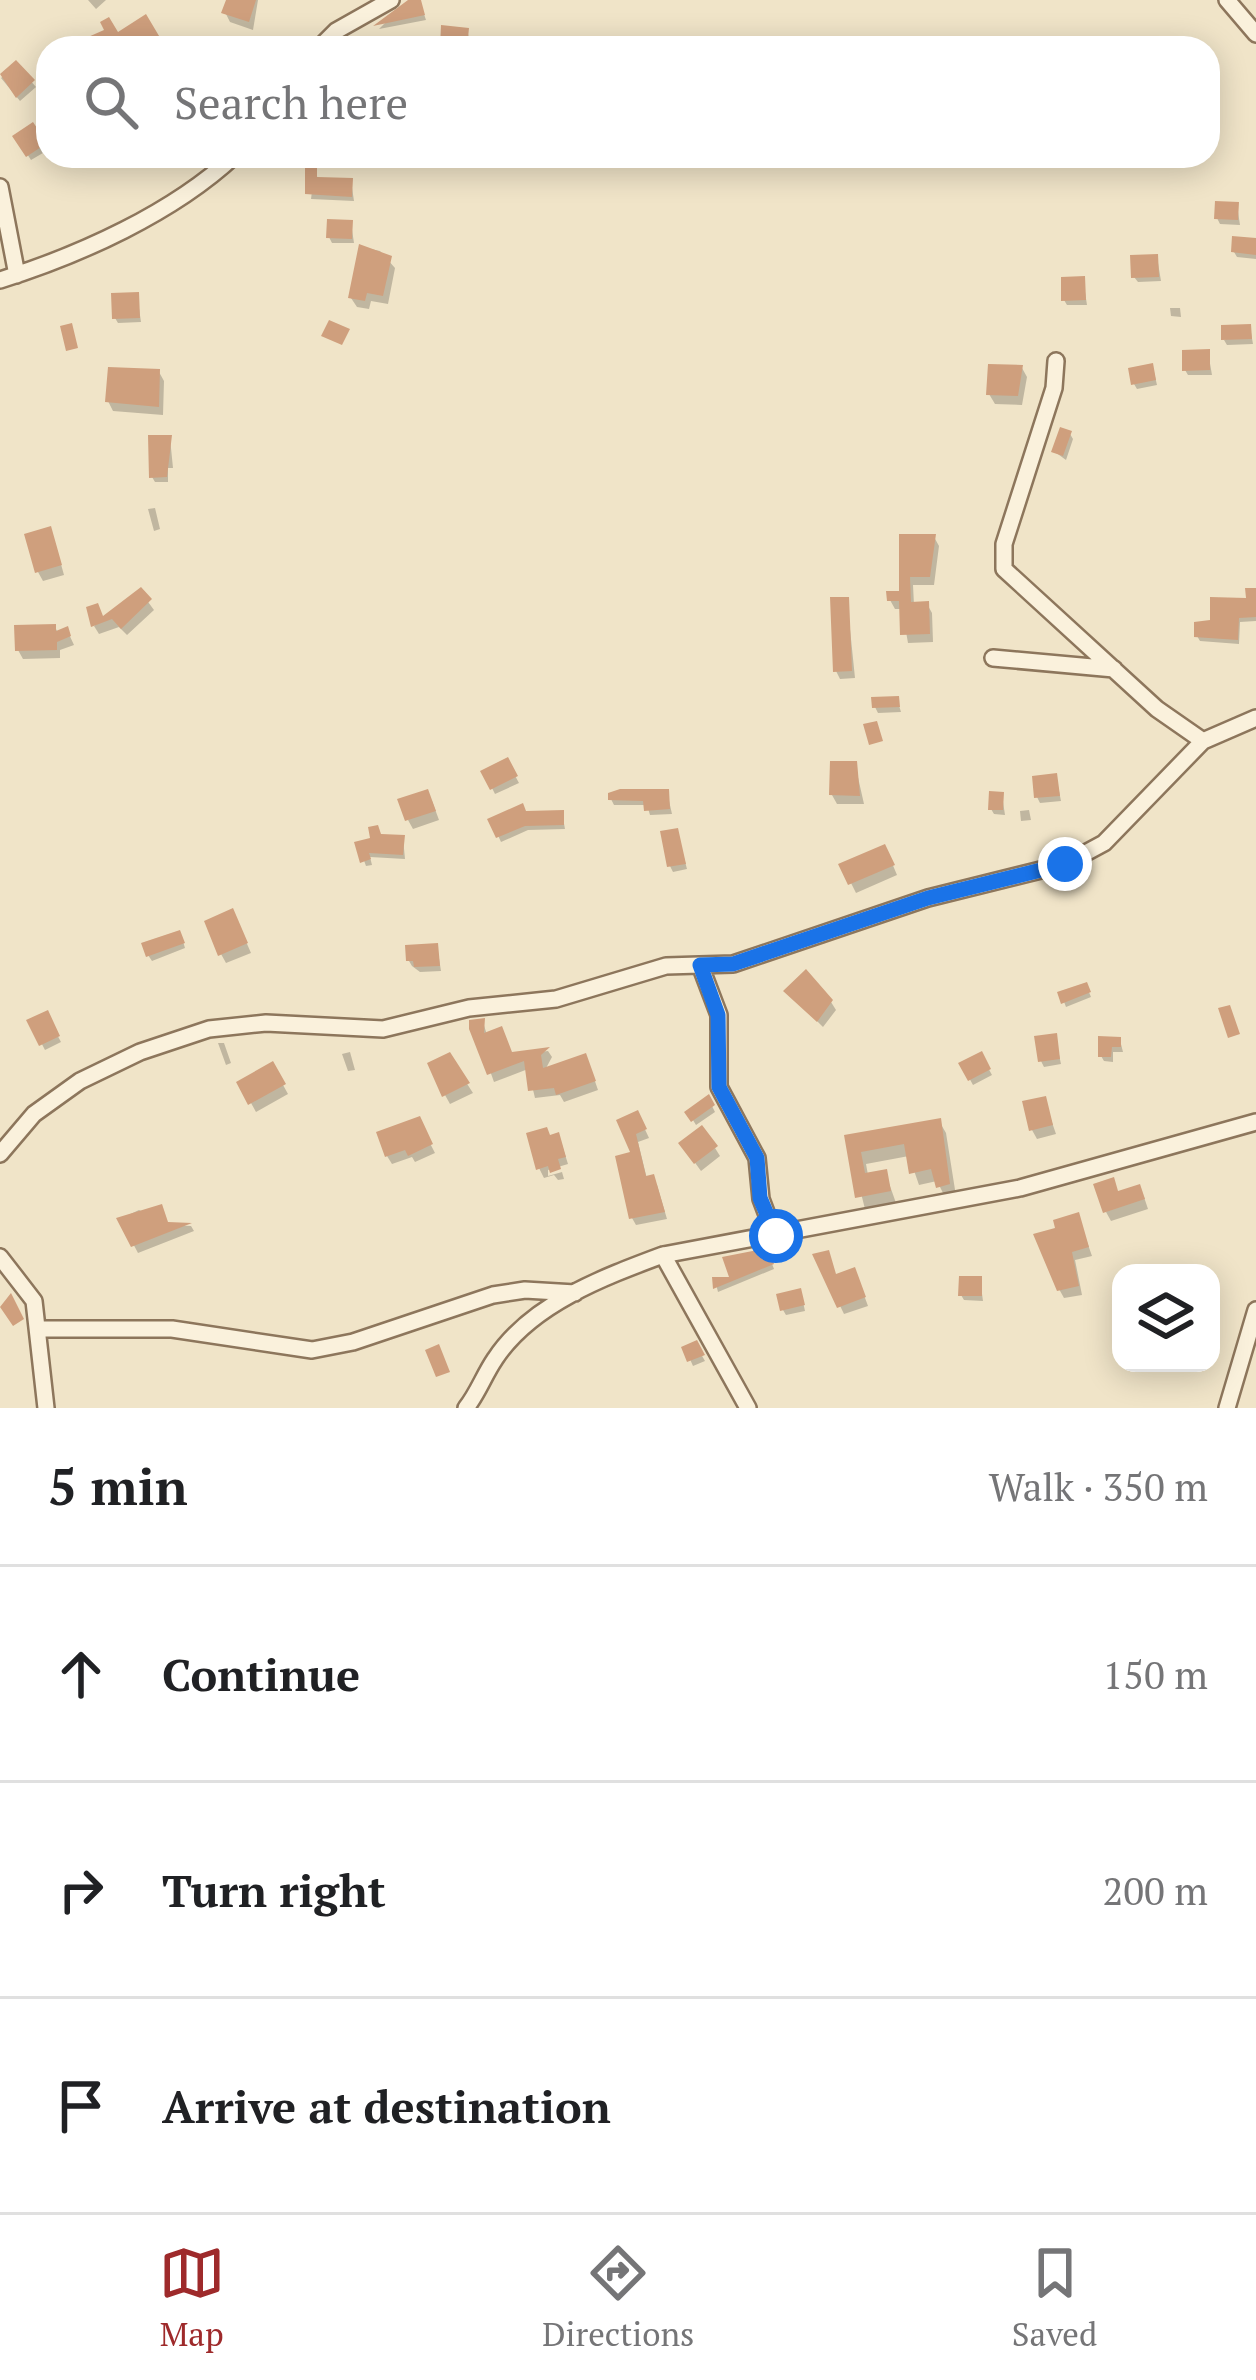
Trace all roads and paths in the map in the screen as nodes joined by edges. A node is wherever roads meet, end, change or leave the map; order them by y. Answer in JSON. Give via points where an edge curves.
{"nodes":[{"id":1,"x":391,"y":0,"type":"edge"},
{"id":2,"x":1227,"y":0,"type":"edge"},
{"id":3,"x":1256,"y":34,"type":"edge"},
{"id":4,"x":331,"y":36,"type":"edge"},
{"id":5,"x":220,"y":168,"type":"edge"},
{"id":6,"x":0,"y":187,"type":"edge"},
{"id":7,"x":8,"y":277,"type":"edge"},
{"id":8,"x":1056,"y":361,"type":"dead end"},
{"id":9,"x":993,"y":658,"type":"dead end"},
{"id":10,"x":1114,"y":669,"type":"junction"},
{"id":11,"x":1256,"y":718,"type":"edge"},
{"id":12,"x":1203,"y":741,"type":"junction"},
{"id":13,"x":700,"y":965,"type":"junction"},
{"id":14,"x":1256,"y":1122,"type":"edge"},
{"id":15,"x":0,"y":1154,"type":"edge"},
{"id":16,"x":776,"y":1236,"type":"junction"},
{"id":17,"x":663,"y":1256,"type":"junction"},
{"id":18,"x":0,"y":1257,"type":"edge"},
{"id":19,"x":575,"y":1292,"type":"junction"},
{"id":20,"x":1256,"y":1310,"type":"edge"},
{"id":21,"x":41,"y":1329,"type":"junction"},
{"id":22,"x":46,"y":1408,"type":"edge"},
{"id":23,"x":466,"y":1408,"type":"edge"},
{"id":24,"x":748,"y":1408,"type":"edge"},
{"id":25,"x":1227,"y":1408,"type":"edge"}],
"edges":[{"from":1,"to":4,"type":"street"},
{"from":2,"to":3,"type":"street"},
{"from":5,"to":7,"type":"street","via":[[148,214]]},
{"from":6,"to":7,"type":"street"},
{"from":8,"to":10,"type":"street","via":[[1001,558],[1010,578]]},
{"from":9,"to":10,"type":"street"},
{"from":10,"to":12,"type":"street"},
{"from":11,"to":12,"type":"street"},
{"from":12,"to":13,"type":"street","via":[[1085,856],[733,964]]},
{"from":13,"to":15,"type":"street","via":[[383,1028],[209,1029],[80,1081],[34,1114]]},
{"from":13,"to":16,"type":"street","via":[[718,1015],[719,1087],[757,1158],[760,1198]]},
{"from":14,"to":16,"type":"street","via":[[1020,1188]]},
{"from":16,"to":17,"type":"street"},
{"from":17,"to":19,"type":"street"},
{"from":17,"to":24,"type":"street"},
{"from":18,"to":21,"type":"street","via":[[34,1301]]},
{"from":19,"to":21,"type":"street","via":[[493,1295],[312,1350],[172,1329]]},
{"from":19,"to":23,"type":"street","via":[[496,1357]]},
{"from":20,"to":25,"type":"street"},
{"from":21,"to":22,"type":"street"}]}
